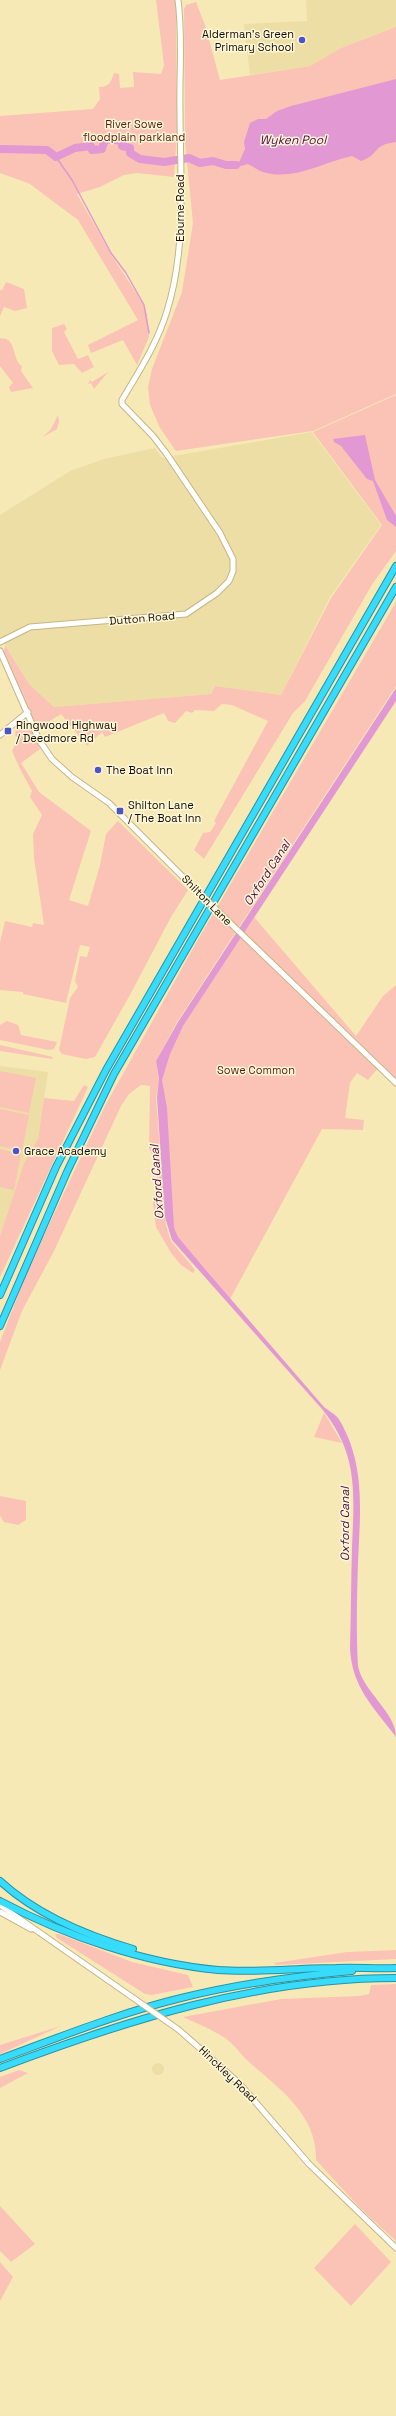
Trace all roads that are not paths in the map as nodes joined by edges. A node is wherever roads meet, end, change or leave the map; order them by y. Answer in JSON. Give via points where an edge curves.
{"nodes":[{"id":1,"x":178,"y":0,"type":"edge"},
{"id":2,"x":122,"y":404,"type":"joint"},
{"id":3,"x":396,"y":566,"type":"edge"},
{"id":4,"x":396,"y":587,"type":"edge"},
{"id":5,"x":0,"y":642,"type":"edge"},
{"id":6,"x":0,"y":651,"type":"edge"},
{"id":7,"x":28,"y":712,"type":"junction"},
{"id":8,"x":0,"y":736,"type":"edge"},
{"id":9,"x":396,"y":1083,"type":"edge"},
{"id":10,"x":0,"y":1295,"type":"edge"},
{"id":11,"x":0,"y":1326,"type":"edge"},
{"id":12,"x":0,"y":1881,"type":"edge"},
{"id":13,"x":0,"y":1901,"type":"edge"},
{"id":14,"x":0,"y":1905,"type":"edge"},
{"id":15,"x":0,"y":1912,"type":"edge"},
{"id":16,"x":33,"y":1930,"type":"junction"},
{"id":17,"x":148,"y":1956,"type":"junction"},
{"id":18,"x":393,"y":1968,"type":"edge"},
{"id":19,"x":396,"y":1978,"type":"edge"},
{"id":20,"x":0,"y":2059,"type":"edge"},
{"id":21,"x":0,"y":2068,"type":"edge"},
{"id":22,"x":396,"y":2248,"type":"edge"}],
"edges":[{"from":1,"to":2,"type":"street","name":"Eburne Road","via":[[180,240],[173,292],[158,337]]},
{"from":2,"to":5,"type":"street","name":"Dutton Road","via":[[166,453],[220,533],[233,559],[232,576],[218,593],[186,614],[30,627]]},
{"from":3,"to":10,"type":"highway","via":[[106,1070],[56,1166]]},
{"from":4,"to":11,"type":"highway","via":[[114,1074],[66,1172]]},
{"from":6,"to":7,"type":"street","name":"Shilton Lane"},
{"from":7,"to":8,"type":"street"},
{"from":7,"to":9,"type":"street","name":"Shilton Lane","bridge":true,"via":[[39,740],[58,766],[109,803]]},
{"from":12,"to":17,"type":"highway","via":[[46,1914],[72,1927]]},
{"from":13,"to":17,"type":"highway","via":[[90,1940]]},
{"from":14,"to":16,"type":"street","name":"Hinckley Road"},
{"from":15,"to":16,"type":"street","name":"Hinckley Road"},
{"from":16,"to":22,"type":"street","name":"Hinckley Road","bridge":true,"via":[[179,2030],[239,2083],[309,2164]]},
{"from":17,"to":18,"type":"highway","via":[[218,1970]]},
{"from":18,"to":20,"type":"highway","via":[[267,1981],[181,1998],[94,2024]]},
{"from":19,"to":21,"type":"highway","via":[[310,1983],[230,1996],[124,2023]]}]}
